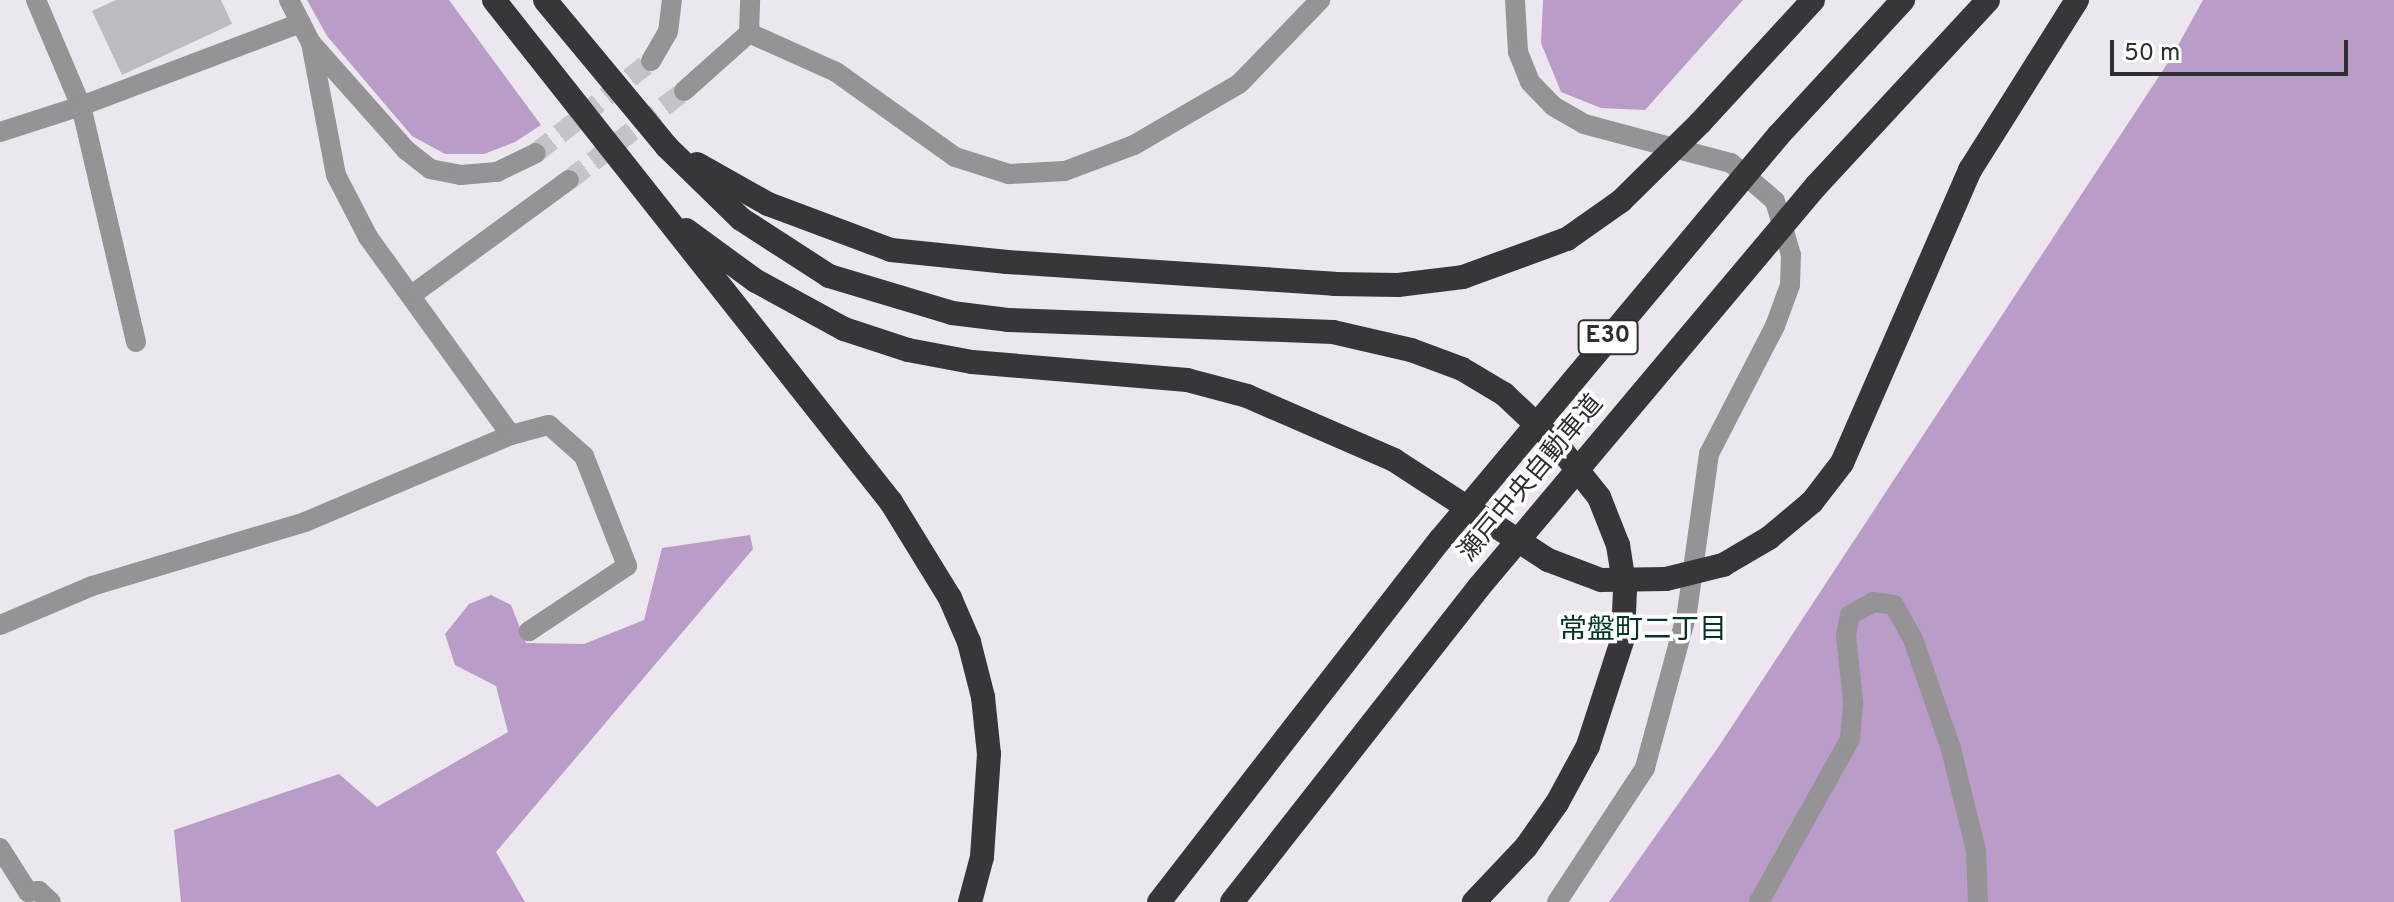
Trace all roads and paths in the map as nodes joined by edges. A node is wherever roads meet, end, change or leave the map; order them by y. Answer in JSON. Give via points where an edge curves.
{"nodes":[{"id":1,"x":36,"y":0,"type":"edge"},
{"id":2,"x":289,"y":0,"type":"edge"},
{"id":3,"x":494,"y":0,"type":"edge"},
{"id":4,"x":545,"y":0,"type":"edge"},
{"id":5,"x":672,"y":0,"type":"edge"},
{"id":6,"x":750,"y":0,"type":"edge"},
{"id":7,"x":1320,"y":0,"type":"edge"},
{"id":8,"x":1515,"y":0,"type":"edge"},
{"id":9,"x":1813,"y":0,"type":"edge"},
{"id":10,"x":1903,"y":0,"type":"edge"},
{"id":11,"x":1988,"y":0,"type":"edge"},
{"id":12,"x":2077,"y":0,"type":"edge"},
{"id":13,"x":301,"y":23,"type":"junction"},
{"id":14,"x":749,"y":33,"type":"junction"},
{"id":15,"x":311,"y":43,"type":"junction"},
{"id":16,"x":651,"y":61,"type":"tunnel mouth"},
{"id":17,"x":684,"y":91,"type":"tunnel mouth"},
{"id":18,"x":81,"y":106,"type":"junction"},
{"id":19,"x":0,"y":132,"type":"edge"},
{"id":20,"x":667,"y":147,"type":"junction"},
{"id":21,"x":536,"y":153,"type":"tunnel mouth"},
{"id":22,"x":569,"y":180,"type":"tunnel mouth"},
{"id":23,"x":659,"y":210,"type":"junction"},
{"id":24,"x":413,"y":294,"type":"junction"},
{"id":25,"x":136,"y":342,"type":"dead end"},
{"id":26,"x":511,"y":435,"type":"junction"},
{"id":27,"x":0,"y":625,"type":"edge"},
{"id":28,"x":529,"y":631,"type":"dead end"},
{"id":29,"x":0,"y":848,"type":"edge"},
{"id":30,"x":51,"y":902,"type":"edge"},
{"id":31,"x":970,"y":902,"type":"edge"},
{"id":32,"x":1159,"y":902,"type":"edge"},
{"id":33,"x":1232,"y":902,"type":"edge"},
{"id":34,"x":1474,"y":902,"type":"edge"},
{"id":35,"x":1557,"y":902,"type":"edge"},
{"id":36,"x":1759,"y":902,"type":"edge"},
{"id":37,"x":1978,"y":902,"type":"edge"}],
"edges":[{"from":1,"to":18,"type":"street"},
{"from":2,"to":13,"type":"street"},
{"from":3,"to":23,"type":"highway"},
{"from":4,"to":20,"type":"highway"},
{"from":5,"to":16,"type":"street","via":[[668,32]]},
{"from":6,"to":14,"type":"street"},
{"from":7,"to":14,"type":"street","via":[[1282,46],[1239,84],[1134,145],[1065,171],[1009,174],[955,157],[836,72]]},
{"from":8,"to":35,"type":"street","via":[[1518,52],[1530,82],[1553,106],[1584,124],[1731,163],[1775,201],[1791,255],[1790,285],[1775,326],[1709,454],[1687,613],[1645,768]]},
{"from":9,"to":20,"type":"highway","bridge":true,"via":[[1621,201],[1567,239],[1463,277],[1398,285],[1334,284],[891,250],[768,204]]},
{"from":10,"to":32,"type":"highway","name":"瀬戸中央自動車道","number":"E30","bridge":true,"via":[[1778,136],[1440,540]]},
{"from":11,"to":33,"type":"highway","name":"瀬戸中央自動車道","number":"E30","bridge":true,"via":[[1816,186],[1479,587]]},
{"from":12,"to":23,"type":"highway","bridge":true,"via":[[1970,170],[1842,463],[1812,502],[1769,538],[1723,565],[1666,579],[1601,580],[1548,560],[1394,460],[1247,396],[1187,380],[972,362],[908,350],[844,329],[756,281]]},
{"from":13,"to":15,"type":"street"},
{"from":13,"to":18,"type":"street"},
{"from":14,"to":17,"type":"street"},
{"from":15,"to":21,"type":"street","via":[[406,150],[430,169],[461,175],[497,172]]},
{"from":15,"to":24,"type":"street","via":[[336,175],[368,237]]},
{"from":18,"to":19,"type":"street"},
{"from":18,"to":25,"type":"street"},
{"from":20,"to":34,"type":"highway","via":[[741,219],[829,276],[952,313],[1008,320],[1333,332],[1411,350],[1462,369],[1504,394],[1555,442],[1599,497],[1618,545],[1625,589],[1623,638],[1588,746],[1557,803],[1526,847]]},
{"from":22,"to":24,"type":"street"},
{"from":23,"to":31,"type":"highway","via":[[891,502],[950,598],[976,670],[989,754],[982,857]]},
{"from":24,"to":26,"type":"street"},
{"from":26,"to":27,"type":"street","via":[[305,522],[92,586]]},
{"from":26,"to":28,"type":"street","via":[[549,425],[584,456],[627,566]]},
{"from":29,"to":30,"type":"street","via":[[28,892],[39,891]]},
{"from":36,"to":37,"type":"street","via":[[1850,739],[1853,701],[1846,635],[1850,615],[1873,602],[1894,605],[1903,614],[1918,652],[1963,794],[1976,851]]}]}
